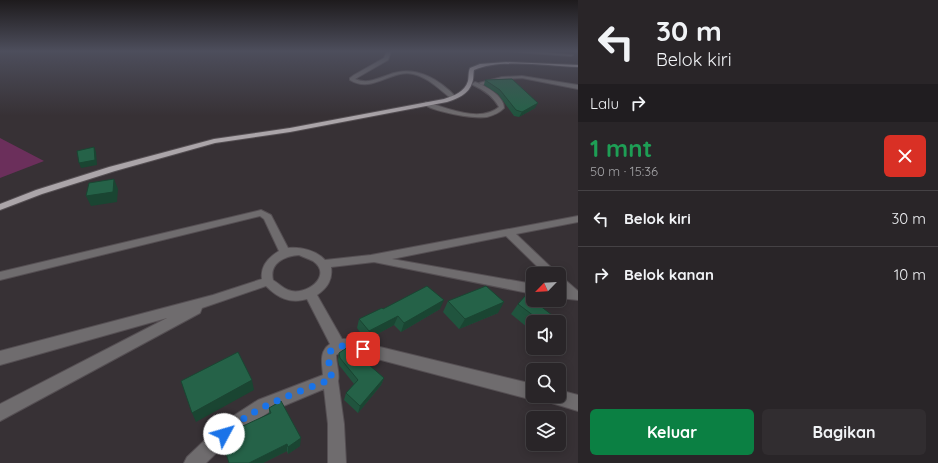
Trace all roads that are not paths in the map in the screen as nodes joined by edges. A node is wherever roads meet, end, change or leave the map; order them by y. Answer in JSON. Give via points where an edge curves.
{"nodes":[{"id":1,"x":362,"y":73,"type":"edge"},
{"id":2,"x":400,"y":73,"type":"edge"},
{"id":3,"x":414,"y":73,"type":"edge"},
{"id":4,"x":472,"y":73,"type":"edge"},
{"id":5,"x":472,"y":84,"type":"junction"},
{"id":6,"x":578,"y":87,"type":"edge"},
{"id":7,"x":454,"y":98,"type":"junction"},
{"id":8,"x":426,"y":104,"type":"junction"},
{"id":9,"x":0,"y":207,"type":"edge"},
{"id":10,"x":578,"y":219,"type":"edge"},
{"id":11,"x":507,"y":232,"type":"junction"},
{"id":12,"x":285,"y":252,"type":"junction"},
{"id":13,"x":371,"y":259,"type":"junction"},
{"id":14,"x":324,"y":264,"type":"junction"},
{"id":15,"x":544,"y":267,"type":"edge"},
{"id":16,"x":0,"y":276,"type":"edge"},
{"id":17,"x":268,"y":281,"type":"junction"},
{"id":18,"x":526,"y":287,"type":"edge"},
{"id":19,"x":566,"y":287,"type":"edge"},
{"id":20,"x":310,"y":294,"type":"junction"},
{"id":21,"x":566,"y":294,"type":"edge"},
{"id":22,"x":577,"y":296,"type":"edge"},
{"id":23,"x":214,"y":300,"type":"junction"},
{"id":24,"x":338,"y":346,"type":"junction"},
{"id":25,"x":0,"y":358,"type":"edge"},
{"id":26,"x":332,"y":379,"type":"junction"},
{"id":27,"x":526,"y":390,"type":"edge"},
{"id":28,"x":566,"y":400,"type":"edge"},
{"id":29,"x":578,"y":403,"type":"edge"},
{"id":30,"x":0,"y":413,"type":"edge"},
{"id":31,"x":193,"y":463,"type":"edge"},
{"id":32,"x":337,"y":463,"type":"edge"}],
"edges":[{"from":1,"to":2,"type":"street","via":[[352,79],[371,83]]},
{"from":3,"to":7,"type":"street","via":[[429,79]]},
{"from":4,"to":5,"type":"main road"},
{"from":5,"to":6,"type":"street","via":[[522,77]]},
{"from":5,"to":7,"type":"main road"},
{"from":5,"to":8,"type":"street","via":[[485,89],[499,101],[502,107],[499,111],[490,115],[473,115]]},
{"from":7,"to":8,"type":"main road"},
{"from":8,"to":9,"type":"main road","via":[[290,130],[214,141],[112,169]]},
{"from":10,"to":11,"type":"street"},
{"from":11,"to":13,"type":"street"},
{"from":11,"to":15,"type":"street"},
{"from":12,"to":14,"type":"street","via":[[300,251],[314,255]]},
{"from":12,"to":16,"type":"street","via":[[268,217],[261,213]]},
{"from":12,"to":17,"type":"street","via":[[273,259],[267,269]]},
{"from":13,"to":14,"type":"street"},
{"from":13,"to":18,"type":"street"},
{"from":14,"to":20,"type":"street","via":[[327,275],[322,286]]},
{"from":17,"to":20,"type":"street","via":[[278,291],[293,296]]},
{"from":17,"to":23,"type":"street"},
{"from":19,"to":22,"type":"street"},
{"from":20,"to":24,"type":"street"},
{"from":21,"to":22,"type":"street"},
{"from":23,"to":25,"type":"street"},
{"from":23,"to":30,"type":"street"},
{"from":24,"to":26,"type":"street","via":[[329,352]]},
{"from":24,"to":27,"type":"street","via":[[347,345]]},
{"from":26,"to":31,"type":"street","via":[[264,406],[230,428]]},
{"from":26,"to":32,"type":"street"},
{"from":28,"to":29,"type":"street"}]}
